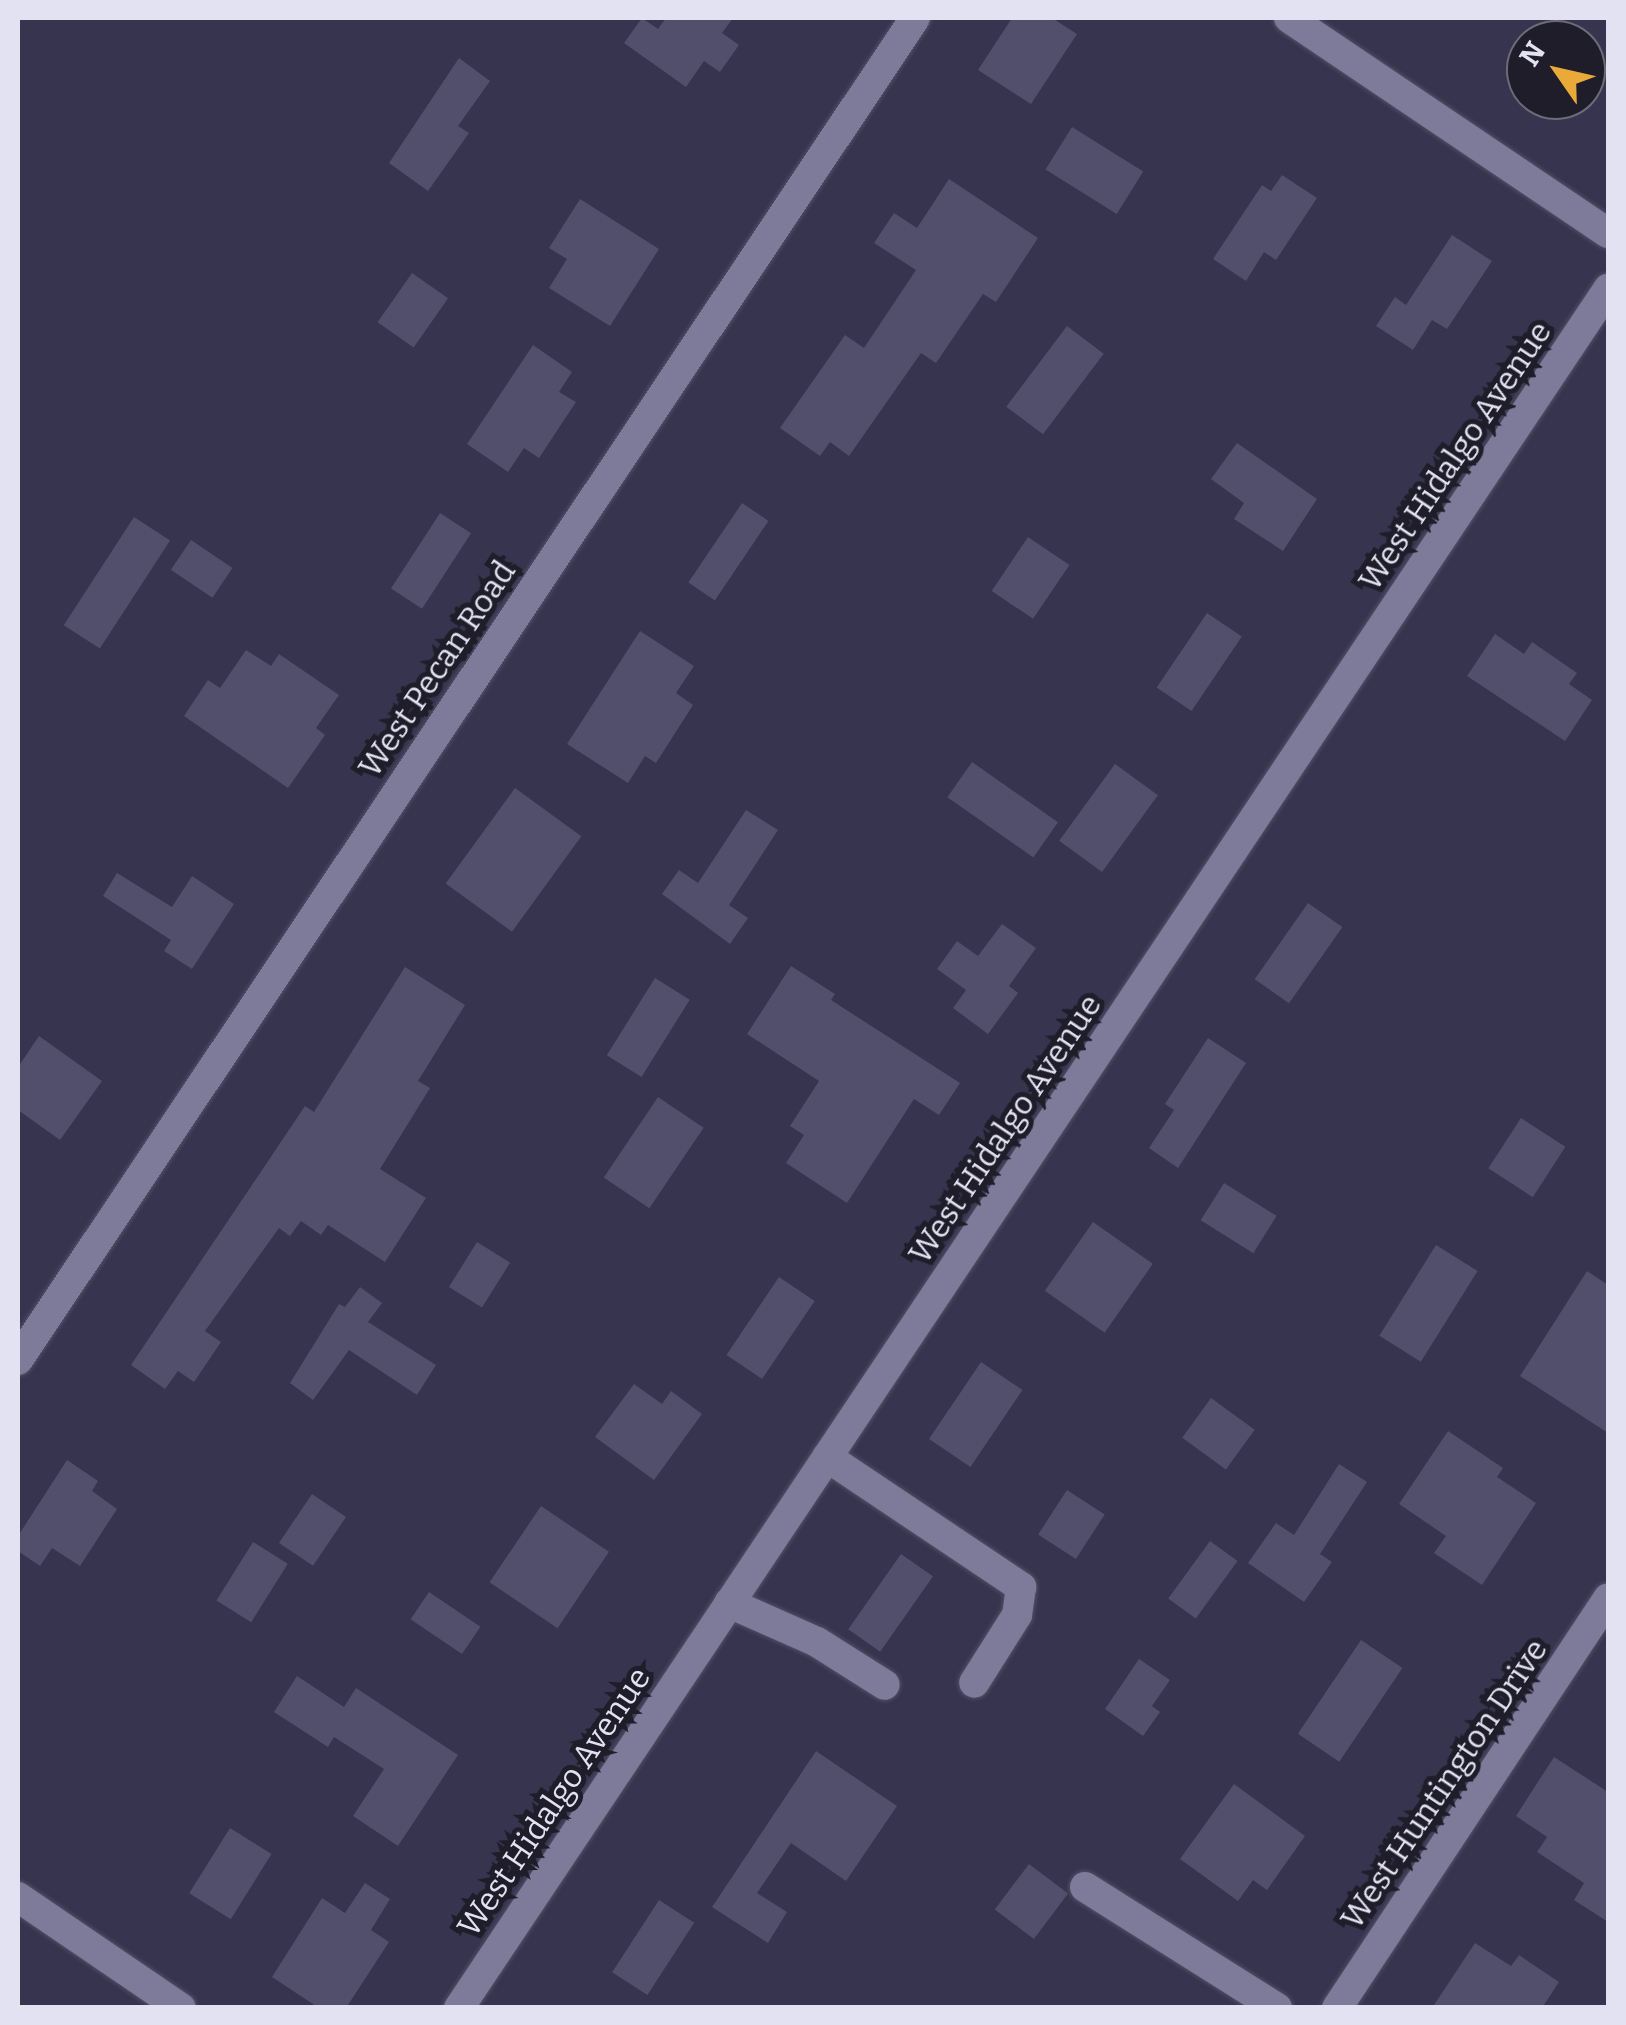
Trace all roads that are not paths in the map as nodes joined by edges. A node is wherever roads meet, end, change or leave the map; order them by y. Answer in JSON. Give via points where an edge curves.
{"nodes":[{"id":1,"x":915,"y":18,"type":"edge"},
{"id":2,"x":1289,"y":18,"type":"edge"},
{"id":3,"x":1608,"y":232,"type":"edge"},
{"id":4,"x":1608,"y":289,"type":"edge"},
{"id":5,"x":18,"y":1360,"type":"edge"},
{"id":6,"x":827,"y":1457,"type":"junction"},
{"id":7,"x":1608,"y":1599,"type":"edge"},
{"id":8,"x":729,"y":1603,"type":"junction"},
{"id":9,"x":974,"y":1684,"type":"dead end"},
{"id":10,"x":885,"y":1685,"type":"dead end"},
{"id":11,"x":1085,"y":1887,"type":"dead end"},
{"id":12,"x":18,"y":1897,"type":"edge"},
{"id":13,"x":181,"y":2008,"type":"edge"},
{"id":14,"x":459,"y":2008,"type":"edge"},
{"id":15,"x":1277,"y":2008,"type":"edge"},
{"id":16,"x":1337,"y":2008,"type":"edge"}],
"edges":[{"from":1,"to":5,"type":"street","name":"West Pecan Road"},
{"from":2,"to":3,"type":"street"},
{"from":4,"to":6,"type":"street","name":"West Hidalgo Avenue"},
{"from":6,"to":8,"type":"street","name":"West Hidalgo Avenue"},
{"from":6,"to":9,"type":"street","via":[[1021,1587],[1017,1614]]},
{"from":7,"to":16,"type":"street","name":"West Huntington Drive"},
{"from":8,"to":10,"type":"street","via":[[817,1642]]},
{"from":8,"to":14,"type":"street","name":"West Hidalgo Avenue"},
{"from":11,"to":15,"type":"street"},
{"from":12,"to":13,"type":"street"}]}
